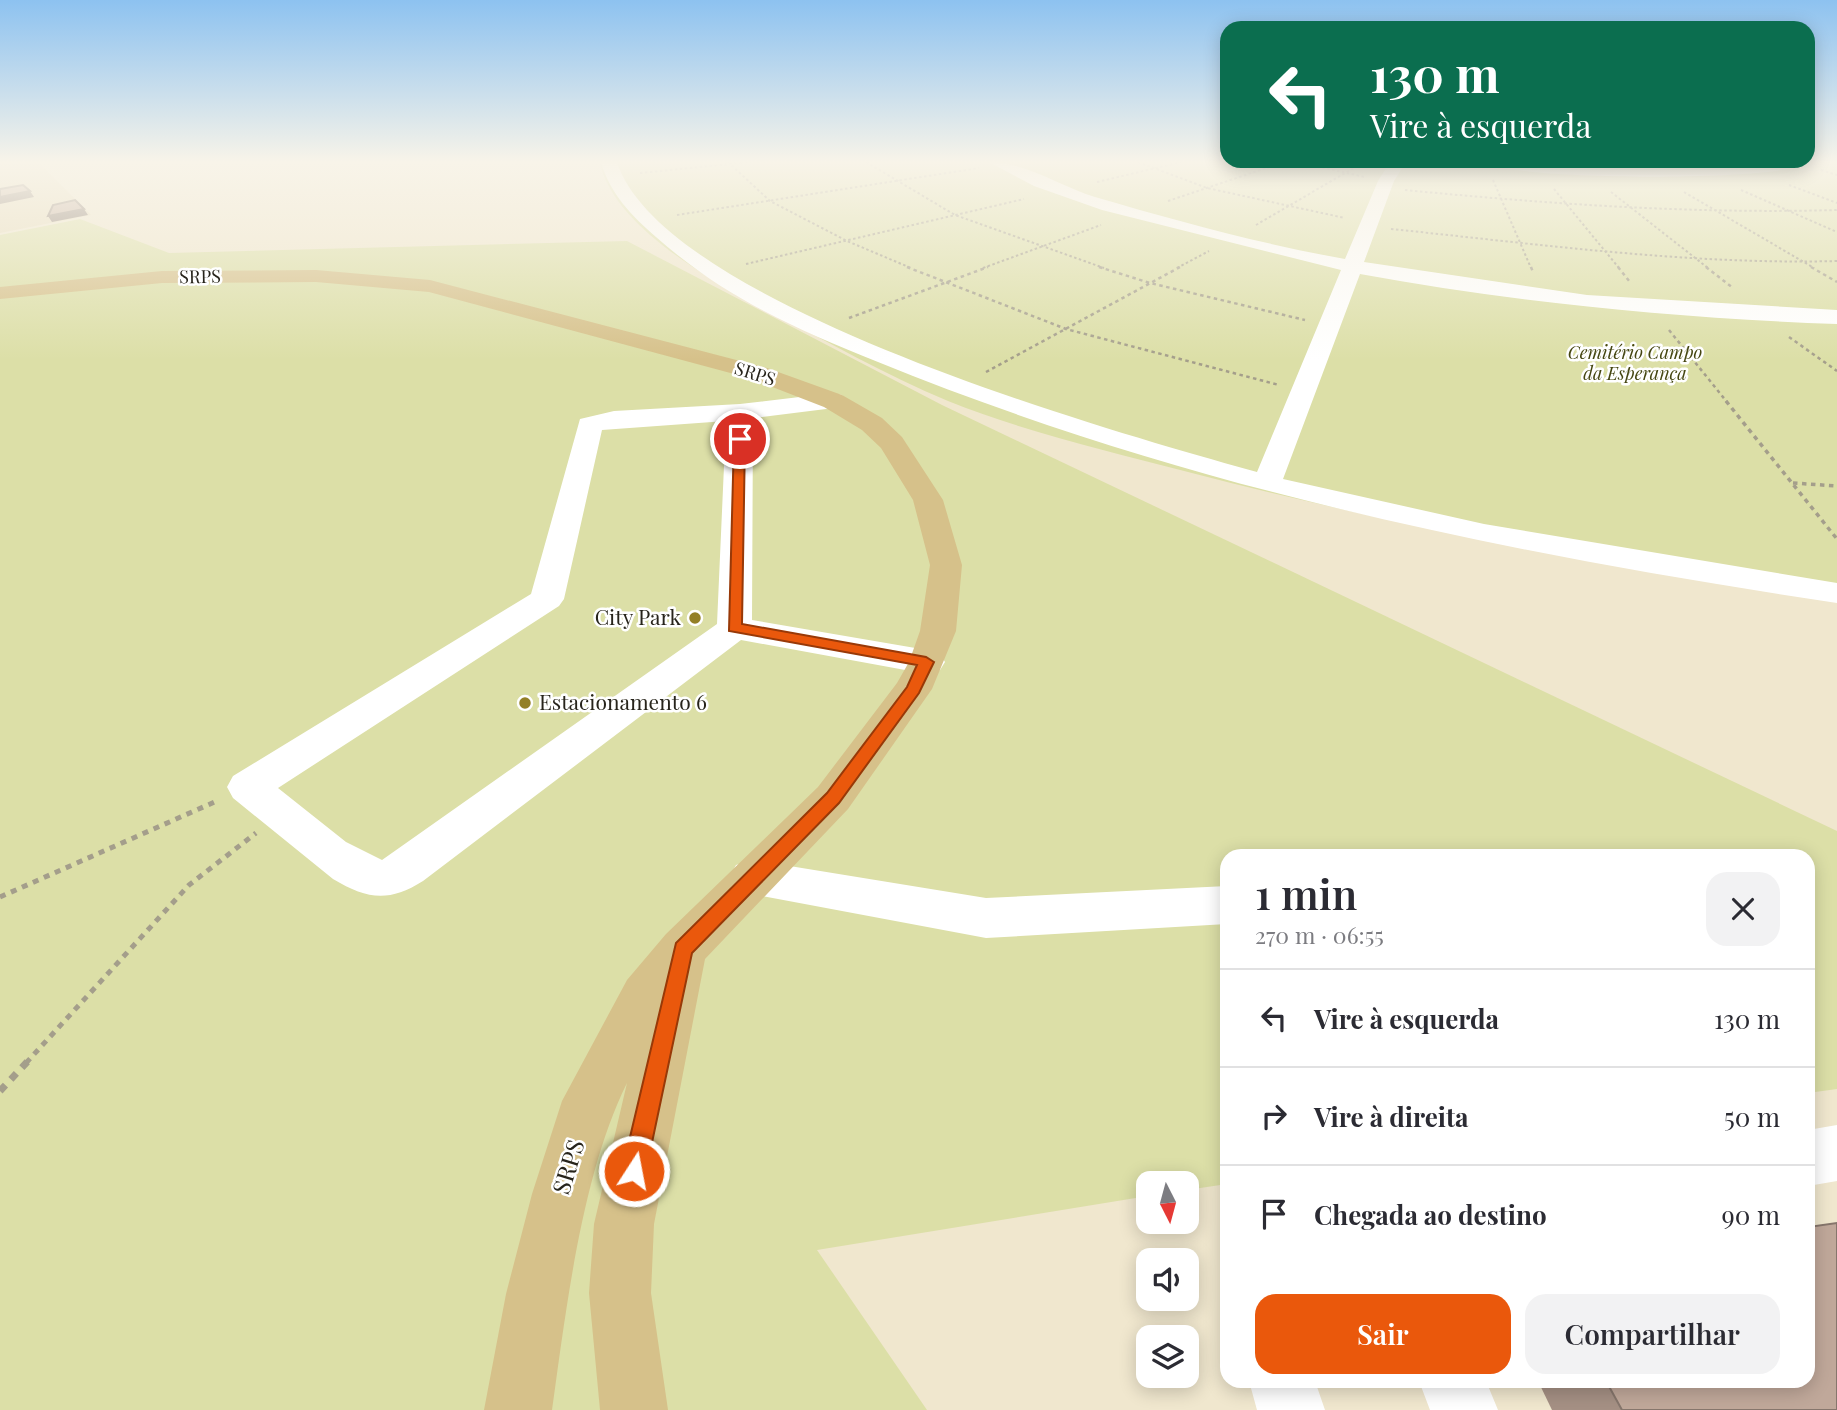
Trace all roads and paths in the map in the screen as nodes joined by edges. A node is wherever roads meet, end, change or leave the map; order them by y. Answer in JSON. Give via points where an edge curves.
{"nodes":[{"id":1,"x":657,"y":228,"type":"edge"},
{"id":2,"x":822,"y":228,"type":"edge"},
{"id":3,"x":902,"y":228,"type":"edge"},
{"id":4,"x":988,"y":228,"type":"edge"},
{"id":5,"x":1094,"y":228,"type":"edge"},
{"id":6,"x":1186,"y":228,"type":"edge"},
{"id":7,"x":1251,"y":228,"type":"edge"},
{"id":8,"x":1369,"y":228,"type":"edge"},
{"id":9,"x":1393,"y":228,"type":"edge"},
{"id":10,"x":1514,"y":228,"type":"edge"},
{"id":11,"x":1585,"y":228,"type":"edge"},
{"id":12,"x":1656,"y":228,"type":"edge"},
{"id":13,"x":1744,"y":228,"type":"edge"},
{"id":14,"x":1230,"y":240,"type":"junction"},
{"id":15,"x":847,"y":241,"type":"junction"},
{"id":16,"x":1520,"y":243,"type":"junction"},
{"id":17,"x":1040,"y":248,"type":"junction"},
{"id":18,"x":1604,"y":251,"type":"junction"},
{"id":19,"x":1691,"y":255,"type":"junction"},
{"id":20,"x":1837,"y":261,"type":"edge"},
{"id":21,"x":1803,"y":262,"type":"junction"},
{"id":22,"x":1354,"y":265,"type":"junction"},
{"id":23,"x":711,"y":273,"type":"junction"},
{"id":24,"x":1837,"y":282,"type":"edge"},
{"id":25,"x":944,"y":283,"type":"junction"},
{"id":26,"x":1150,"y":283,"type":"junction"},
{"id":27,"x":0,"y":293,"type":"edge"},
{"id":28,"x":1543,"y":295,"type":"junction"},
{"id":29,"x":1651,"y":307,"type":"junction"},
{"id":30,"x":1762,"y":314,"type":"junction"},
{"id":31,"x":1837,"y":317,"type":"edge"},
{"id":32,"x":1330,"y":326,"type":"junction"},
{"id":33,"x":1066,"y":329,"type":"junction"},
{"id":34,"x":819,"y":330,"type":"junction"},
{"id":35,"x":1837,"y":371,"type":"edge"},
{"id":36,"x":958,"y":387,"type":"junction"},
{"id":37,"x":1304,"y":392,"type":"junction"},
{"id":38,"x":833,"y":401,"type":"junction"},
{"id":39,"x":740,"y":412,"type":"junction"},
{"id":40,"x":1267,"y":483,"type":"junction"},
{"id":41,"x":1791,"y":483,"type":"junction"},
{"id":42,"x":1837,"y":486,"type":"edge"},
{"id":43,"x":1837,"y":539,"type":"edge"},
{"id":44,"x":1837,"y":593,"type":"edge"},
{"id":45,"x":734,"y":628,"type":"junction"},
{"id":46,"x":926,"y":662,"type":"junction"},
{"id":47,"x":265,"y":800,"type":"junction"},
{"id":48,"x":752,"y":878,"type":"junction"},
{"id":49,"x":0,"y":897,"type":"edge"},
{"id":50,"x":1220,"y":905,"type":"edge"},
{"id":51,"x":683,"y":949,"type":"junction"},
{"id":52,"x":0,"y":1091,"type":"edge"},
{"id":53,"x":1837,"y":1153,"type":"edge"},
{"id":54,"x":1815,"y":1157,"type":"edge"},
{"id":55,"x":1284,"y":1388,"type":"edge"},
{"id":56,"x":1455,"y":1388,"type":"edge"},
{"id":57,"x":518,"y":1410,"type":"edge"},
{"id":58,"x":634,"y":1410,"type":"edge"},
{"id":59,"x":1291,"y":1410,"type":"edge"},
{"id":60,"x":1464,"y":1410,"type":"edge"}],
"edges":[{"from":1,"to":23,"type":"lane"},
{"from":2,"to":15,"type":"path"},
{"from":3,"to":15,"type":"path"},
{"from":4,"to":17,"type":"path"},
{"from":5,"to":17,"type":"path"},
{"from":6,"to":14,"type":"lane"},
{"from":7,"to":14,"type":"path"},
{"from":8,"to":22,"type":"lane"},
{"from":9,"to":16,"type":"path"},
{"from":10,"to":16,"type":"path"},
{"from":11,"to":18,"type":"path"},
{"from":12,"to":19,"type":"path"},
{"from":13,"to":21,"type":"path"},
{"from":14,"to":22,"type":"lane"},
{"from":14,"to":26,"type":"path"},
{"from":15,"to":23,"type":"path"},
{"from":15,"to":25,"type":"path"},
{"from":16,"to":18,"type":"path"},
{"from":16,"to":28,"type":"path"},
{"from":17,"to":25,"type":"path"},
{"from":17,"to":26,"type":"path"},
{"from":18,"to":19,"type":"path"},
{"from":18,"to":29,"type":"path"},
{"from":19,"to":21,"type":"path"},
{"from":19,"to":30,"type":"path"},
{"from":20,"to":21,"type":"path"},
{"from":21,"to":24,"type":"path"},
{"from":22,"to":28,"type":"lane"},
{"from":22,"to":32,"type":"lane"},
{"from":23,"to":34,"type":"lane"},
{"from":25,"to":33,"type":"path"},
{"from":25,"to":34,"type":"path"},
{"from":26,"to":32,"type":"path"},
{"from":26,"to":33,"type":"path"},
{"from":27,"to":38,"type":"main road","name":"SRPS","via":[[162,277],[316,276],[430,286],[758,373]]},
{"from":28,"to":29,"type":"lane"},
{"from":29,"to":30,"type":"lane"},
{"from":29,"to":41,"type":"path"},
{"from":30,"to":31,"type":"lane"},
{"from":30,"to":35,"type":"path"},
{"from":32,"to":37,"type":"lane"},
{"from":33,"to":36,"type":"path"},
{"from":33,"to":37,"type":"path"},
{"from":34,"to":36,"type":"lane"},
{"from":36,"to":40,"type":"lane","via":[[1077,429]]},
{"from":37,"to":40,"type":"lane"},
{"from":38,"to":39,"type":"lane"},
{"from":38,"to":46,"type":"main road","name":"SRPS","via":[[872,424],[892,443],[928,500],[946,565],[938,631]]},
{"from":39,"to":45,"type":"lane"},
{"from":39,"to":47,"type":"lane","via":[[614,419],[590,425],[547,599]]},
{"from":40,"to":44,"type":"lane","via":[[1464,529],[1653,566]]},
{"from":41,"to":42,"type":"path"},
{"from":41,"to":43,"type":"path"},
{"from":45,"to":46,"type":"lane"},
{"from":45,"to":47,"type":"lane","via":[[395,875],[370,878],[329,853]]},
{"from":46,"to":48,"type":"main road","name":"SRPS","via":[[914,689],[833,798]]},
{"from":47,"to":49,"type":"path"},
{"from":47,"to":52,"type":"path"},
{"from":48,"to":50,"type":"lane","via":[[986,918]]},
{"from":48,"to":51,"type":"main road","name":"SRPS"},
{"from":51,"to":57,"type":"main road","name":"SRPS","via":[[645,996],[589,1101],[537,1294]]},
{"from":51,"to":58,"type":"main road","via":[[624,1224],[620,1293]]},
{"from":53,"to":54,"type":"lane"},
{"from":55,"to":59,"type":"lane"},
{"from":56,"to":60,"type":"lane"}]}
